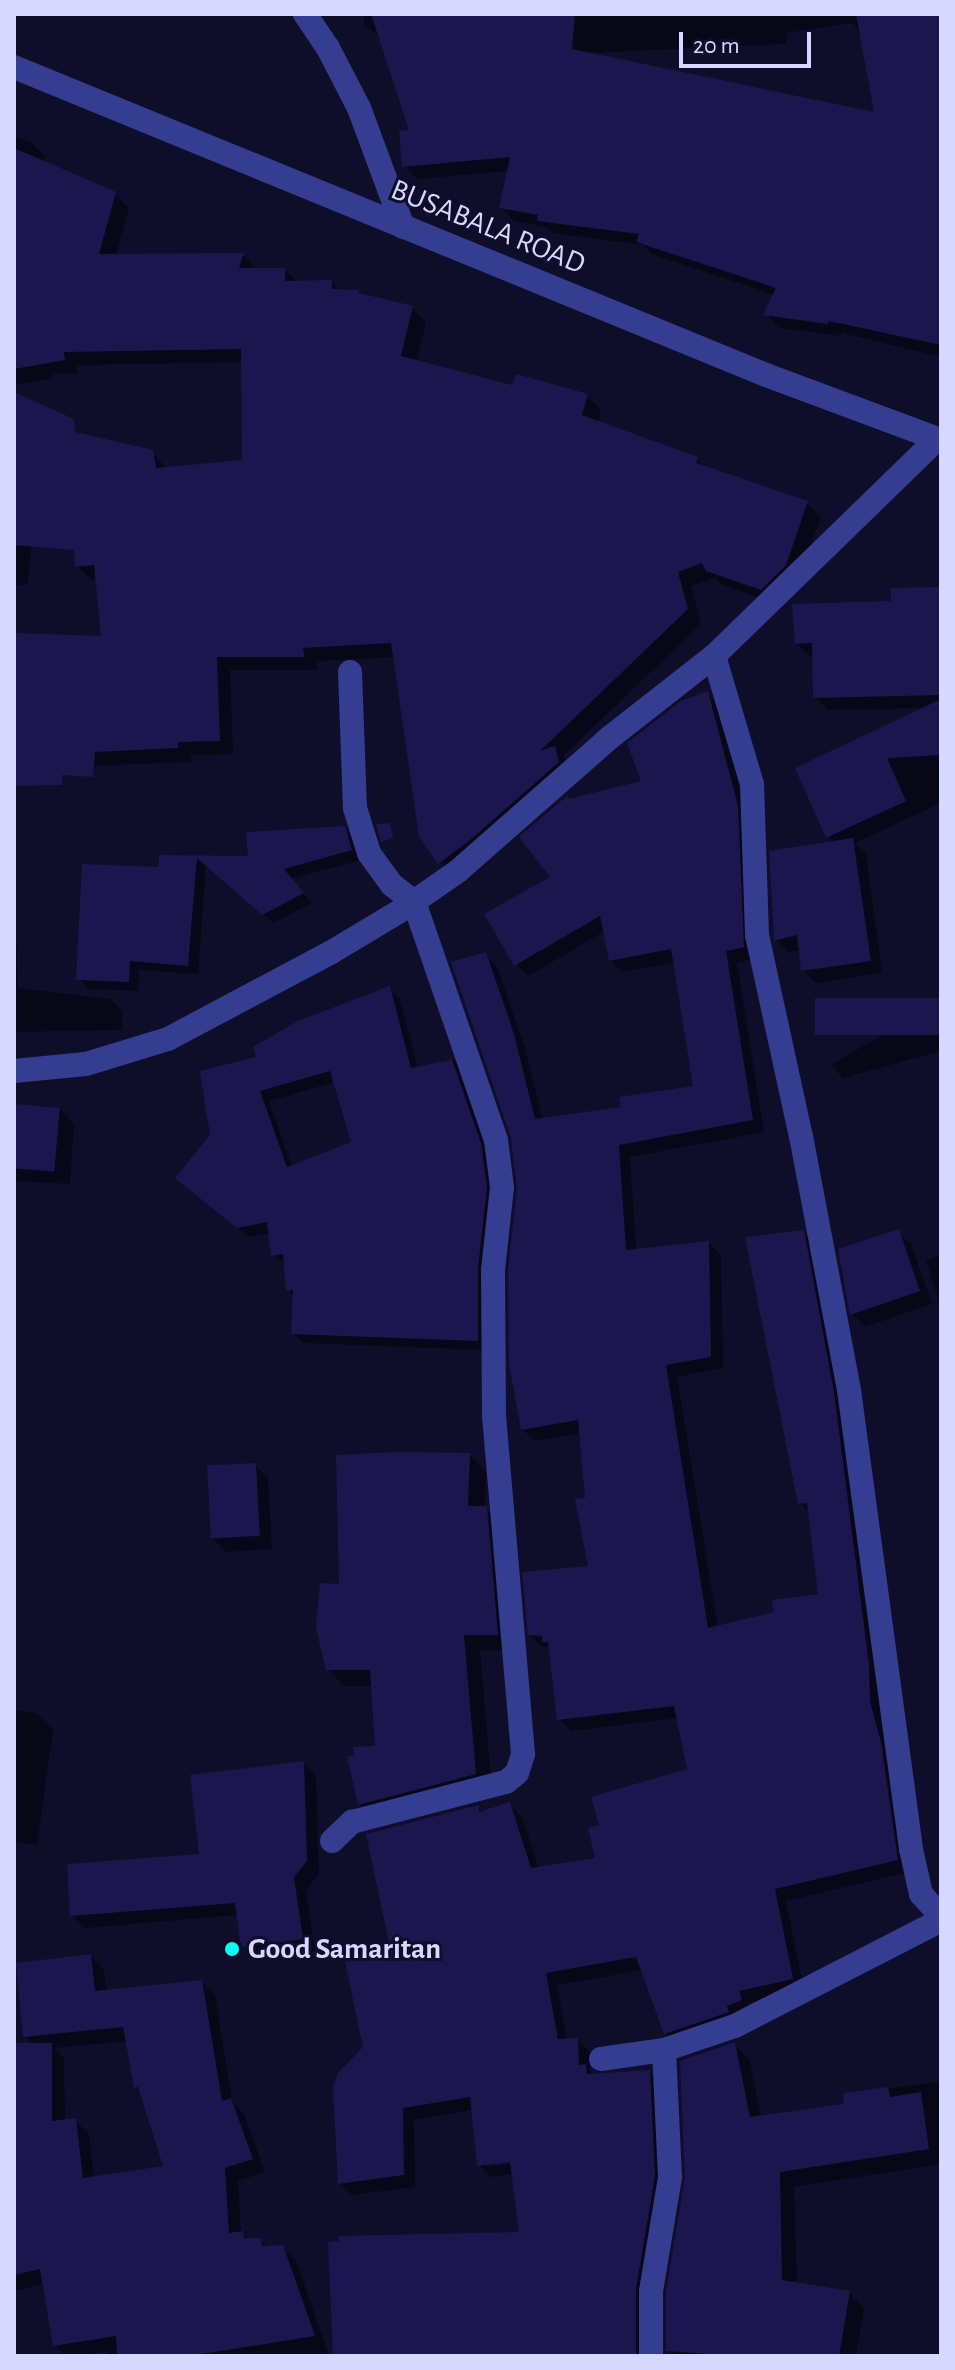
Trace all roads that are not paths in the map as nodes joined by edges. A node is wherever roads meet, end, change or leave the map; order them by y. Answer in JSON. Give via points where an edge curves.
{"nodes":[{"id":1,"x":305,"y":14,"type":"edge"},
{"id":2,"x":14,"y":67,"type":"edge"},
{"id":3,"x":403,"y":227,"type":"junction"},
{"id":4,"x":939,"y":439,"type":"edge"},
{"id":5,"x":714,"y":656,"type":"junction"},
{"id":6,"x":350,"y":672,"type":"dead end"},
{"id":7,"x":414,"y":902,"type":"junction"},
{"id":8,"x":14,"y":1071,"type":"edge"},
{"id":9,"x":332,"y":1841,"type":"dead end"},
{"id":10,"x":941,"y":1918,"type":"edge"},
{"id":11,"x":664,"y":2050,"type":"junction"},
{"id":12,"x":601,"y":2059,"type":"dead end"},
{"id":13,"x":651,"y":2356,"type":"edge"}],
"edges":[{"from":1,"to":3,"type":"street","via":[[359,108]]},
{"from":2,"to":3,"type":"street","name":"BUSABALA ROAD"},
{"from":3,"to":4,"type":"street","name":"BUSABALA ROAD","via":[[766,375]]},
{"from":4,"to":5,"type":"street"},
{"from":5,"to":7,"type":"street"},
{"from":5,"to":10,"type":"street","via":[[752,784],[757,935],[849,1390],[911,1849],[921,1894]]},
{"from":6,"to":7,"type":"street","via":[[355,808],[369,853],[392,885]]},
{"from":7,"to":8,"type":"street","via":[[168,1039],[86,1064]]},
{"from":7,"to":9,"type":"street","via":[[496,1140],[502,1187],[493,1270],[494,1415],[523,1754],[517,1773],[506,1782],[352,1822]]},
{"from":10,"to":11,"type":"street","via":[[735,2026]]},
{"from":11,"to":12,"type":"street"},
{"from":11,"to":13,"type":"street","via":[[670,2177],[651,2291]]}]}
